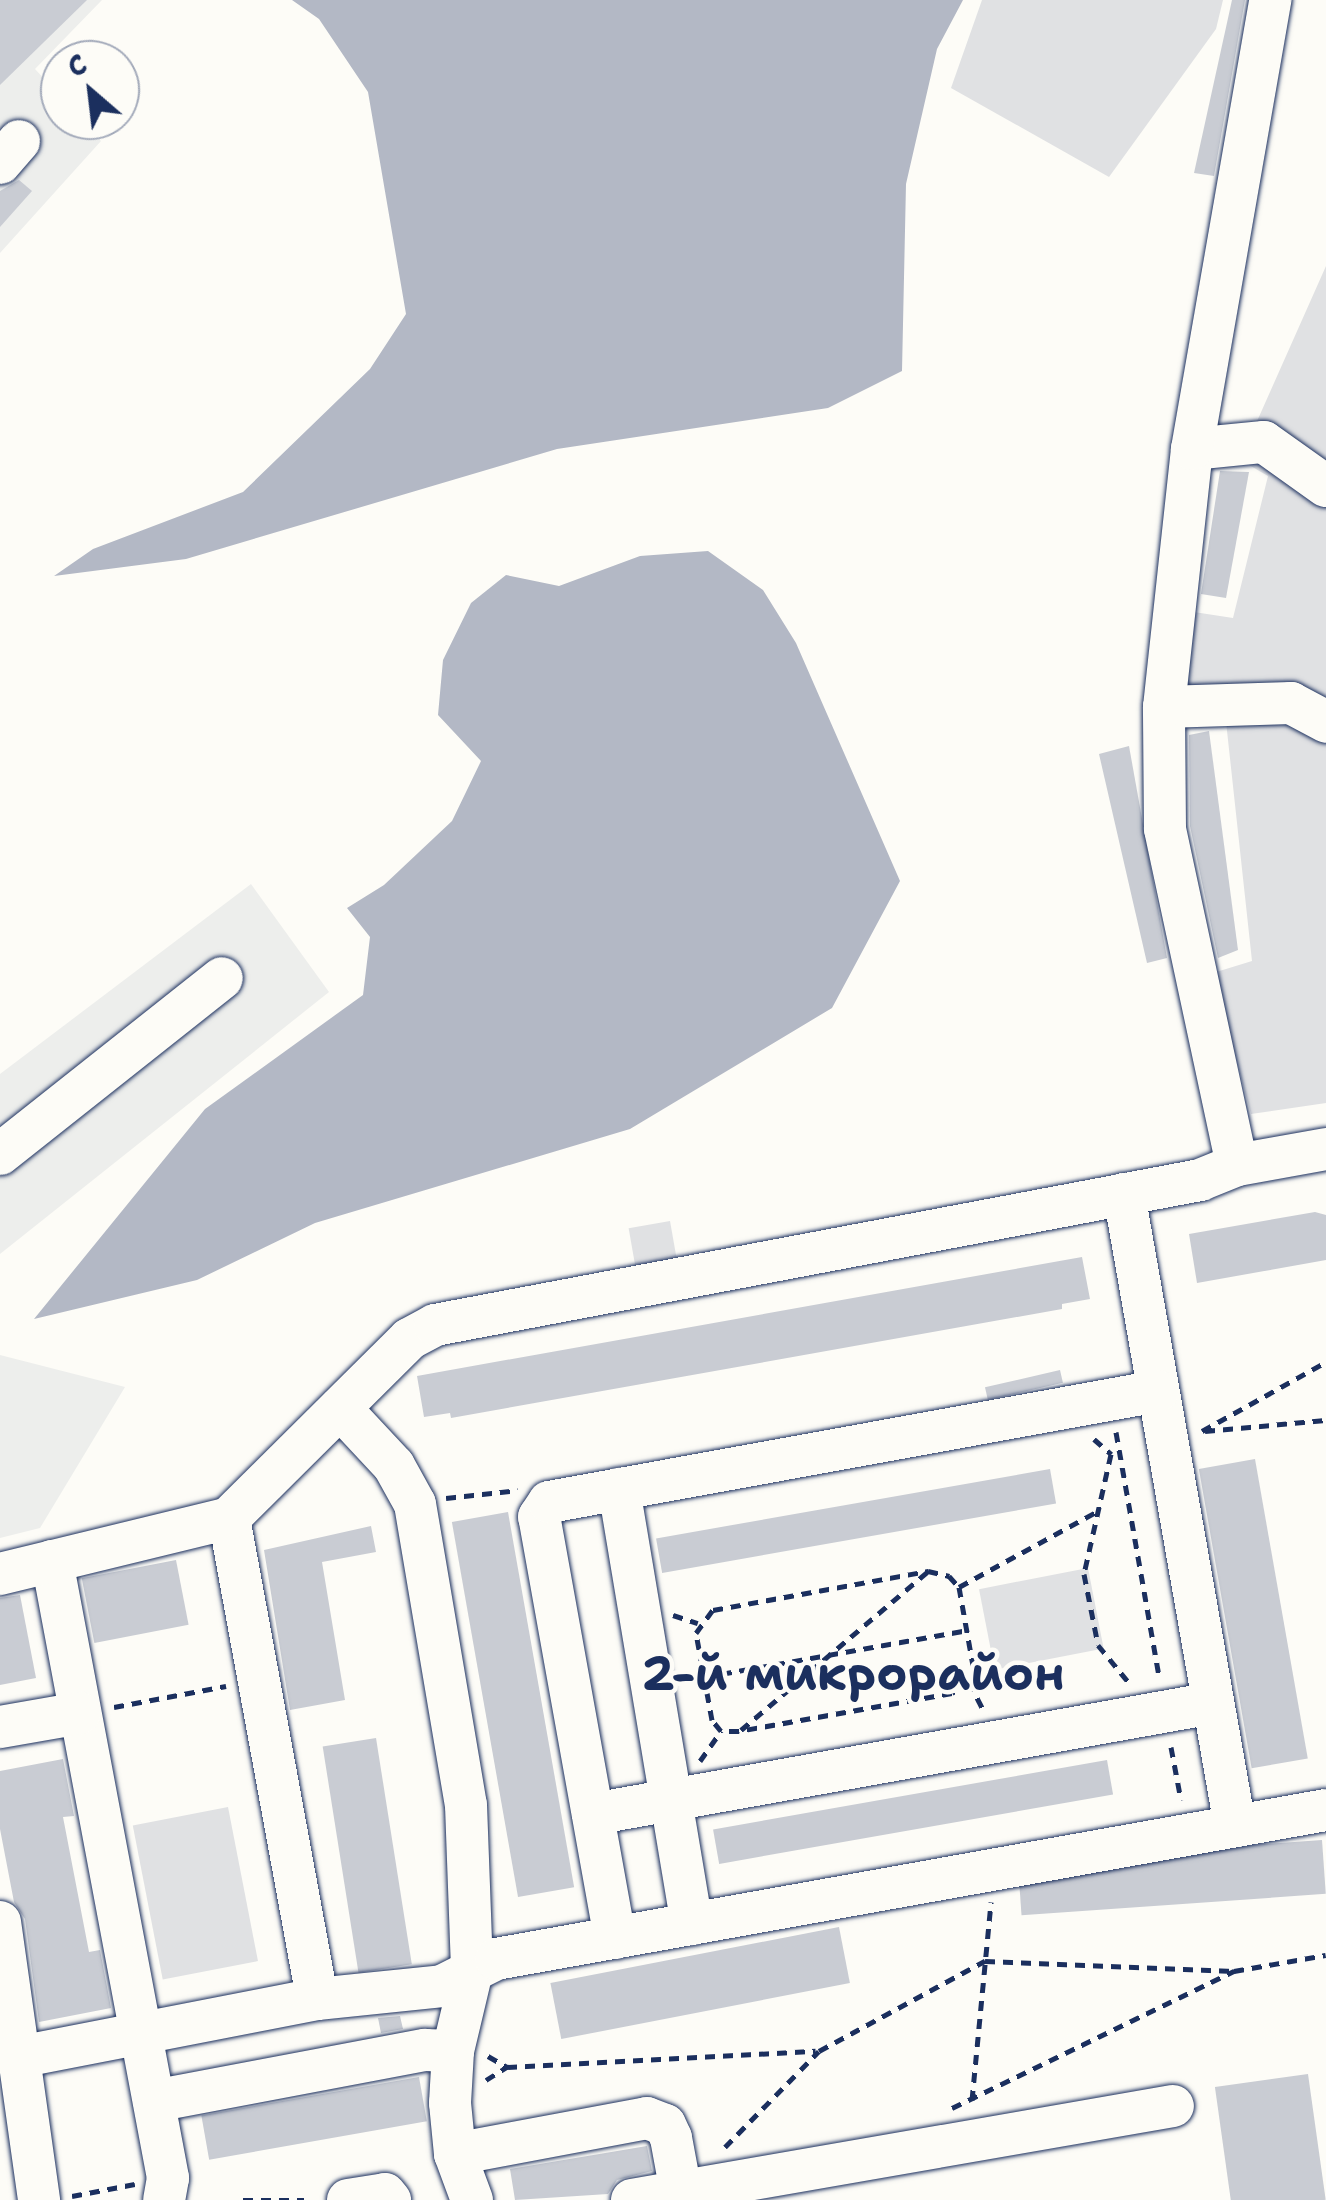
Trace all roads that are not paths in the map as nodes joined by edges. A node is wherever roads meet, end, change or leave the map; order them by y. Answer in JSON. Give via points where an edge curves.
{"nodes":[{"id":1,"x":1270,"y":0,"type":"edge"},
{"id":2,"x":1192,"y":450,"type":"junction"},
{"id":3,"x":1326,"y":486,"type":"edge"},
{"id":4,"x":1164,"y":707,"type":"junction"},
{"id":5,"x":1326,"y":722,"type":"edge"},
{"id":6,"x":222,"y":978,"type":"dead end"},
{"id":7,"x":1326,"y":1150,"type":"edge"},
{"id":8,"x":0,"y":1154,"type":"edge"},
{"id":9,"x":1237,"y":1165,"type":"junction"},
{"id":10,"x":1124,"y":1194,"type":"junction"},
{"id":11,"x":1158,"y":1390,"type":"junction"},
{"id":12,"x":340,"y":1408,"type":"junction"},
{"id":13,"x":619,"y":1489,"type":"junction"},
{"id":14,"x":229,"y":1518,"type":"junction"},
{"id":15,"x":52,"y":1561,"type":"junction"},
{"id":16,"x":0,"y":1574,"type":"edge"},
{"id":17,"x":1213,"y":1703,"type":"junction"},
{"id":18,"x":80,"y":1713,"type":"junction"},
{"id":19,"x":0,"y":1727,"type":"edge"},
{"id":20,"x":672,"y":1800,"type":"junction"},
{"id":21,"x":1326,"y":1810,"type":"edge"},
{"id":22,"x":593,"y":1814,"type":"junction"},
{"id":23,"x":1235,"y":1826,"type":"junction"},
{"id":24,"x":0,"y":1922,"type":"edge"},
{"id":25,"x":692,"y":1924,"type":"junction"},
{"id":26,"x":616,"y":1938,"type":"junction"},
{"id":27,"x":472,"y":1971,"type":"junction"},
{"id":28,"x":309,"y":2001,"type":"junction"},
{"id":29,"x":141,"y":2033,"type":"junction"},
{"id":30,"x":452,"y":2050,"type":"junction"},
{"id":31,"x":24,"y":2056,"type":"junction"},
{"id":32,"x":314,"y":2071,"type":"junction"},
{"id":33,"x":154,"y":2101,"type":"junction"},
{"id":34,"x":1173,"y":2106,"type":"dead end"},
{"id":35,"x":455,"y":2154,"type":"junction"},
{"id":36,"x":166,"y":2189,"type":"edge"},
{"id":37,"x":681,"y":2192,"type":"junction"},
{"id":38,"x":53,"y":2198,"type":"edge"},
{"id":39,"x":348,"y":2200,"type":"edge"},
{"id":40,"x":390,"y":2200,"type":"edge"},
{"id":41,"x":472,"y":2200,"type":"edge"},
{"id":42,"x":632,"y":2200,"type":"edge"}],
"edges":[{"from":1,"to":2,"type":"lane"},
{"from":2,"to":3,"type":"lane","via":[[1264,442]]},
{"from":2,"to":4,"type":"lane"},
{"from":4,"to":5,"type":"lane","via":[[1291,703]]},
{"from":4,"to":9,"type":"lane","via":[[1165,829]]},
{"from":6,"to":8,"type":"lane"},
{"from":7,"to":9,"type":"lane"},
{"from":9,"to":10,"type":"lane","via":[[1200,1180]]},
{"from":10,"to":11,"type":"lane"},
{"from":10,"to":12,"type":"lane","via":[[435,1325],[409,1339]]},
{"from":11,"to":13,"type":"lane"},
{"from":11,"to":17,"type":"lane"},
{"from":12,"to":14,"type":"lane"},
{"from":12,"to":27,"type":"lane","via":[[394,1466],[414,1504],[466,1805]]},
{"from":13,"to":20,"type":"lane"},
{"from":13,"to":22,"type":"lane","via":[[549,1502],[538,1517]]},
{"from":14,"to":15,"type":"lane"},
{"from":14,"to":28,"type":"lane"},
{"from":15,"to":16,"type":"lane"},
{"from":15,"to":18,"type":"lane"},
{"from":17,"to":20,"type":"lane"},
{"from":17,"to":23,"type":"lane"},
{"from":18,"to":19,"type":"lane"},
{"from":18,"to":29,"type":"lane"},
{"from":20,"to":22,"type":"lane"},
{"from":20,"to":25,"type":"lane"},
{"from":21,"to":23,"type":"lane"},
{"from":22,"to":26,"type":"lane"},
{"from":23,"to":25,"type":"lane"},
{"from":24,"to":31,"type":"lane"},
{"from":25,"to":26,"type":"lane"},
{"from":26,"to":27,"type":"lane","via":[[496,1959]]},
{"from":27,"to":28,"type":"lane","via":[[442,1986]]},
{"from":27,"to":30,"type":"lane"},
{"from":28,"to":29,"type":"lane"},
{"from":28,"to":32,"type":"lane"},
{"from":29,"to":31,"type":"lane"},
{"from":29,"to":33,"type":"lane"},
{"from":30,"to":32,"type":"lane"},
{"from":30,"to":35,"type":"lane"},
{"from":31,"to":38,"type":"lane"},
{"from":32,"to":33,"type":"lane"},
{"from":33,"to":36,"type":"lane"},
{"from":34,"to":37,"type":"lane","via":[[952,2128]]},
{"from":35,"to":37,"type":"lane","via":[[646,2118],[664,2124],[671,2138]]},
{"from":35,"to":41,"type":"lane"},
{"from":37,"to":42,"type":"lane"},
{"from":39,"to":40,"type":"lane","via":[[385,2194]]}]}
